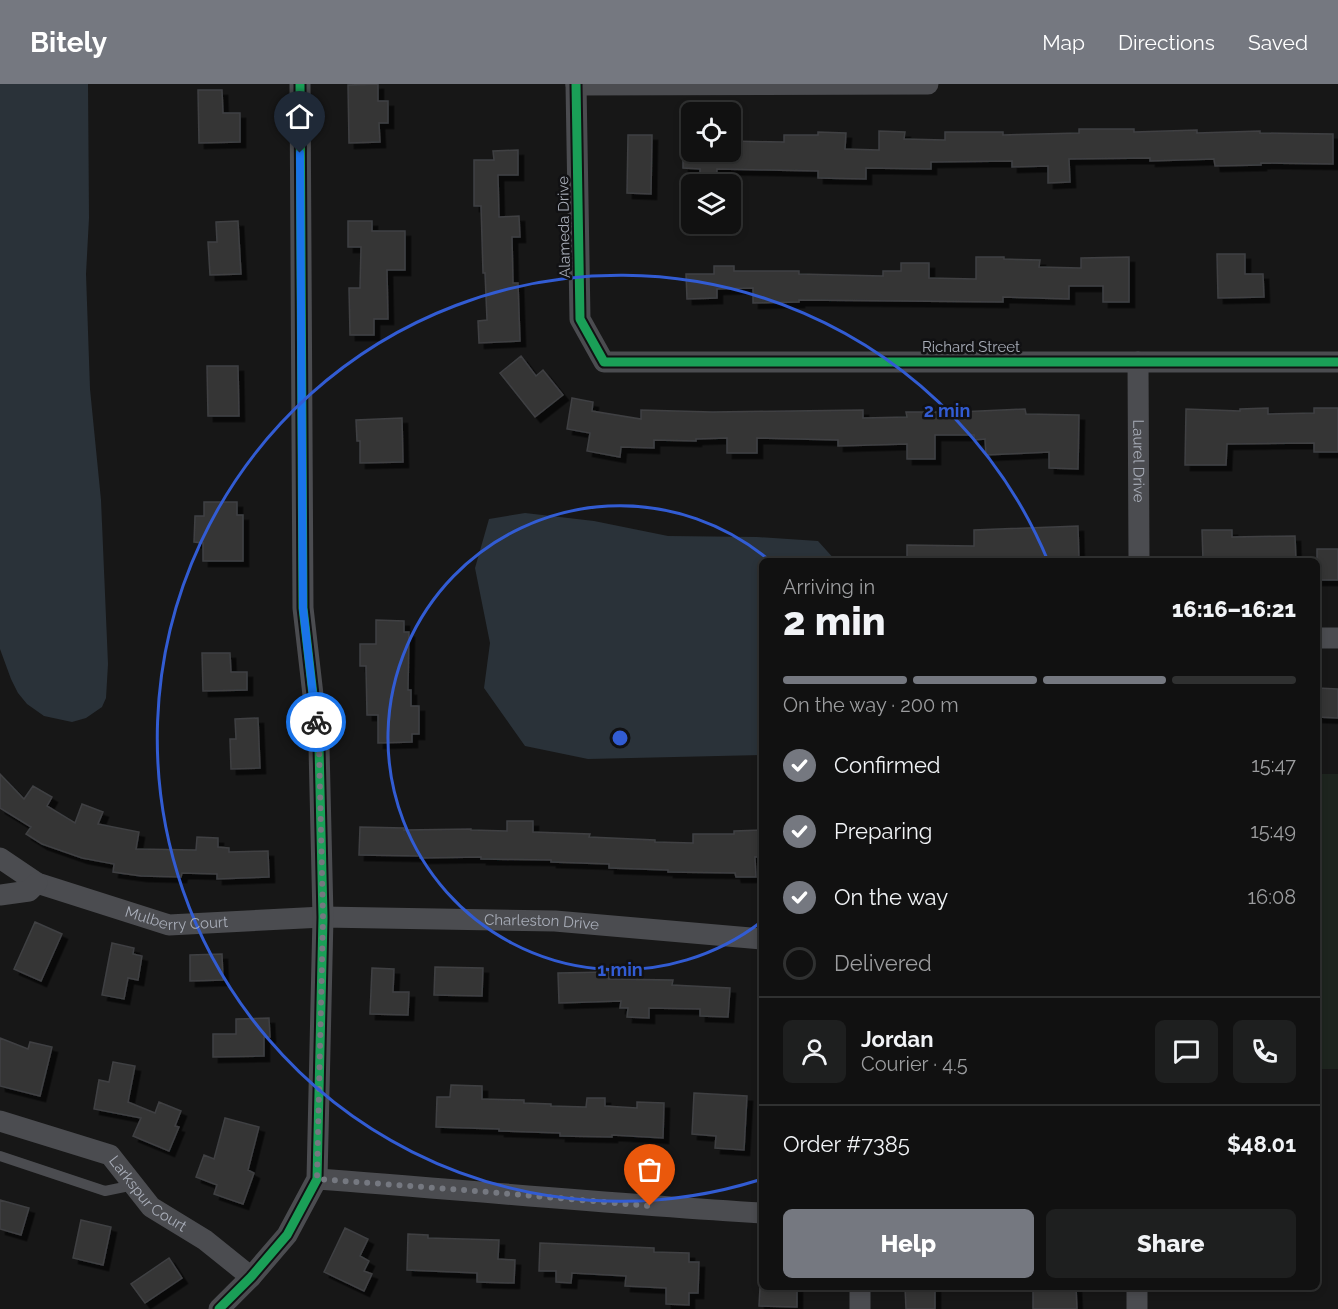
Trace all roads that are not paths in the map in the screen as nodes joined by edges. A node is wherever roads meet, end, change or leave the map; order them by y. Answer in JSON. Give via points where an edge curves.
{"nodes":[{"id":1,"x":300,"y":84,"type":"edge"},
{"id":2,"x":928,"y":84,"type":"edge"},
{"id":3,"x":576,"y":85,"type":"edge"},
{"id":4,"x":853,"y":85,"type":"edge"},
{"id":5,"x":1338,"y":362,"type":"edge"},
{"id":6,"x":604,"y":363,"type":"joint"},
{"id":7,"x":1138,"y":363,"type":"junction"},
{"id":8,"x":1139,"y":558,"type":"edge"},
{"id":9,"x":1320,"y":638,"type":"edge"},
{"id":10,"x":1338,"y":638,"type":"edge"},
{"id":11,"x":0,"y":858,"type":"edge"},
{"id":12,"x":37,"y":883,"type":"junction"},
{"id":13,"x":0,"y":895,"type":"edge"},
{"id":14,"x":323,"y":917,"type":"junction"},
{"id":15,"x":759,"y":939,"type":"edge"},
{"id":16,"x":0,"y":1121,"type":"edge"},
{"id":17,"x":0,"y":1156,"type":"edge"},
{"id":18,"x":317,"y":1179,"type":"junction"},
{"id":19,"x":134,"y":1185,"type":"junction"},
{"id":20,"x":759,"y":1213,"type":"edge"},
{"id":21,"x":251,"y":1277,"type":"junction"},
{"id":22,"x":860,"y":1290,"type":"edge"},
{"id":23,"x":1137,"y":1290,"type":"edge"},
{"id":24,"x":219,"y":1309,"type":"edge"},
{"id":25,"x":860,"y":1309,"type":"edge"},
{"id":26,"x":1137,"y":1309,"type":"edge"}],
"edges":[{"from":1,"to":14,"type":"street","via":[[303,608],[319,747]]},
{"from":2,"to":4,"type":"street"},
{"from":3,"to":4,"type":"street"},
{"from":3,"to":6,"type":"street","name":"Alameda Drive","via":[[580,319]]},
{"from":5,"to":7,"type":"street","name":"Richard Street"},
{"from":6,"to":7,"type":"street","name":"Richard Street"},
{"from":7,"to":8,"type":"street","name":"Laurel Drive"},
{"from":9,"to":10,"type":"street"},
{"from":11,"to":12,"type":"street","name":"Mulberry Court"},
{"from":12,"to":13,"type":"street","via":[[29,891]]},
{"from":12,"to":14,"type":"street","name":"Mulberry Court","via":[[169,925]]},
{"from":14,"to":15,"type":"street","name":"Charleston Drive","via":[[555,921]]},
{"from":14,"to":18,"type":"street"},
{"from":16,"to":19,"type":"street","name":"Larkspur Court","via":[[110,1155]]},
{"from":17,"to":19,"type":"lane","via":[[105,1191]]},
{"from":18,"to":20,"type":"street"},
{"from":18,"to":21,"type":"street","via":[[287,1235]]},
{"from":19,"to":21,"type":"street","name":"Larkspur Court","via":[[151,1207],[205,1240]]},
{"from":21,"to":24,"type":"street"},
{"from":22,"to":25,"type":"street"},
{"from":23,"to":26,"type":"street"}]}
